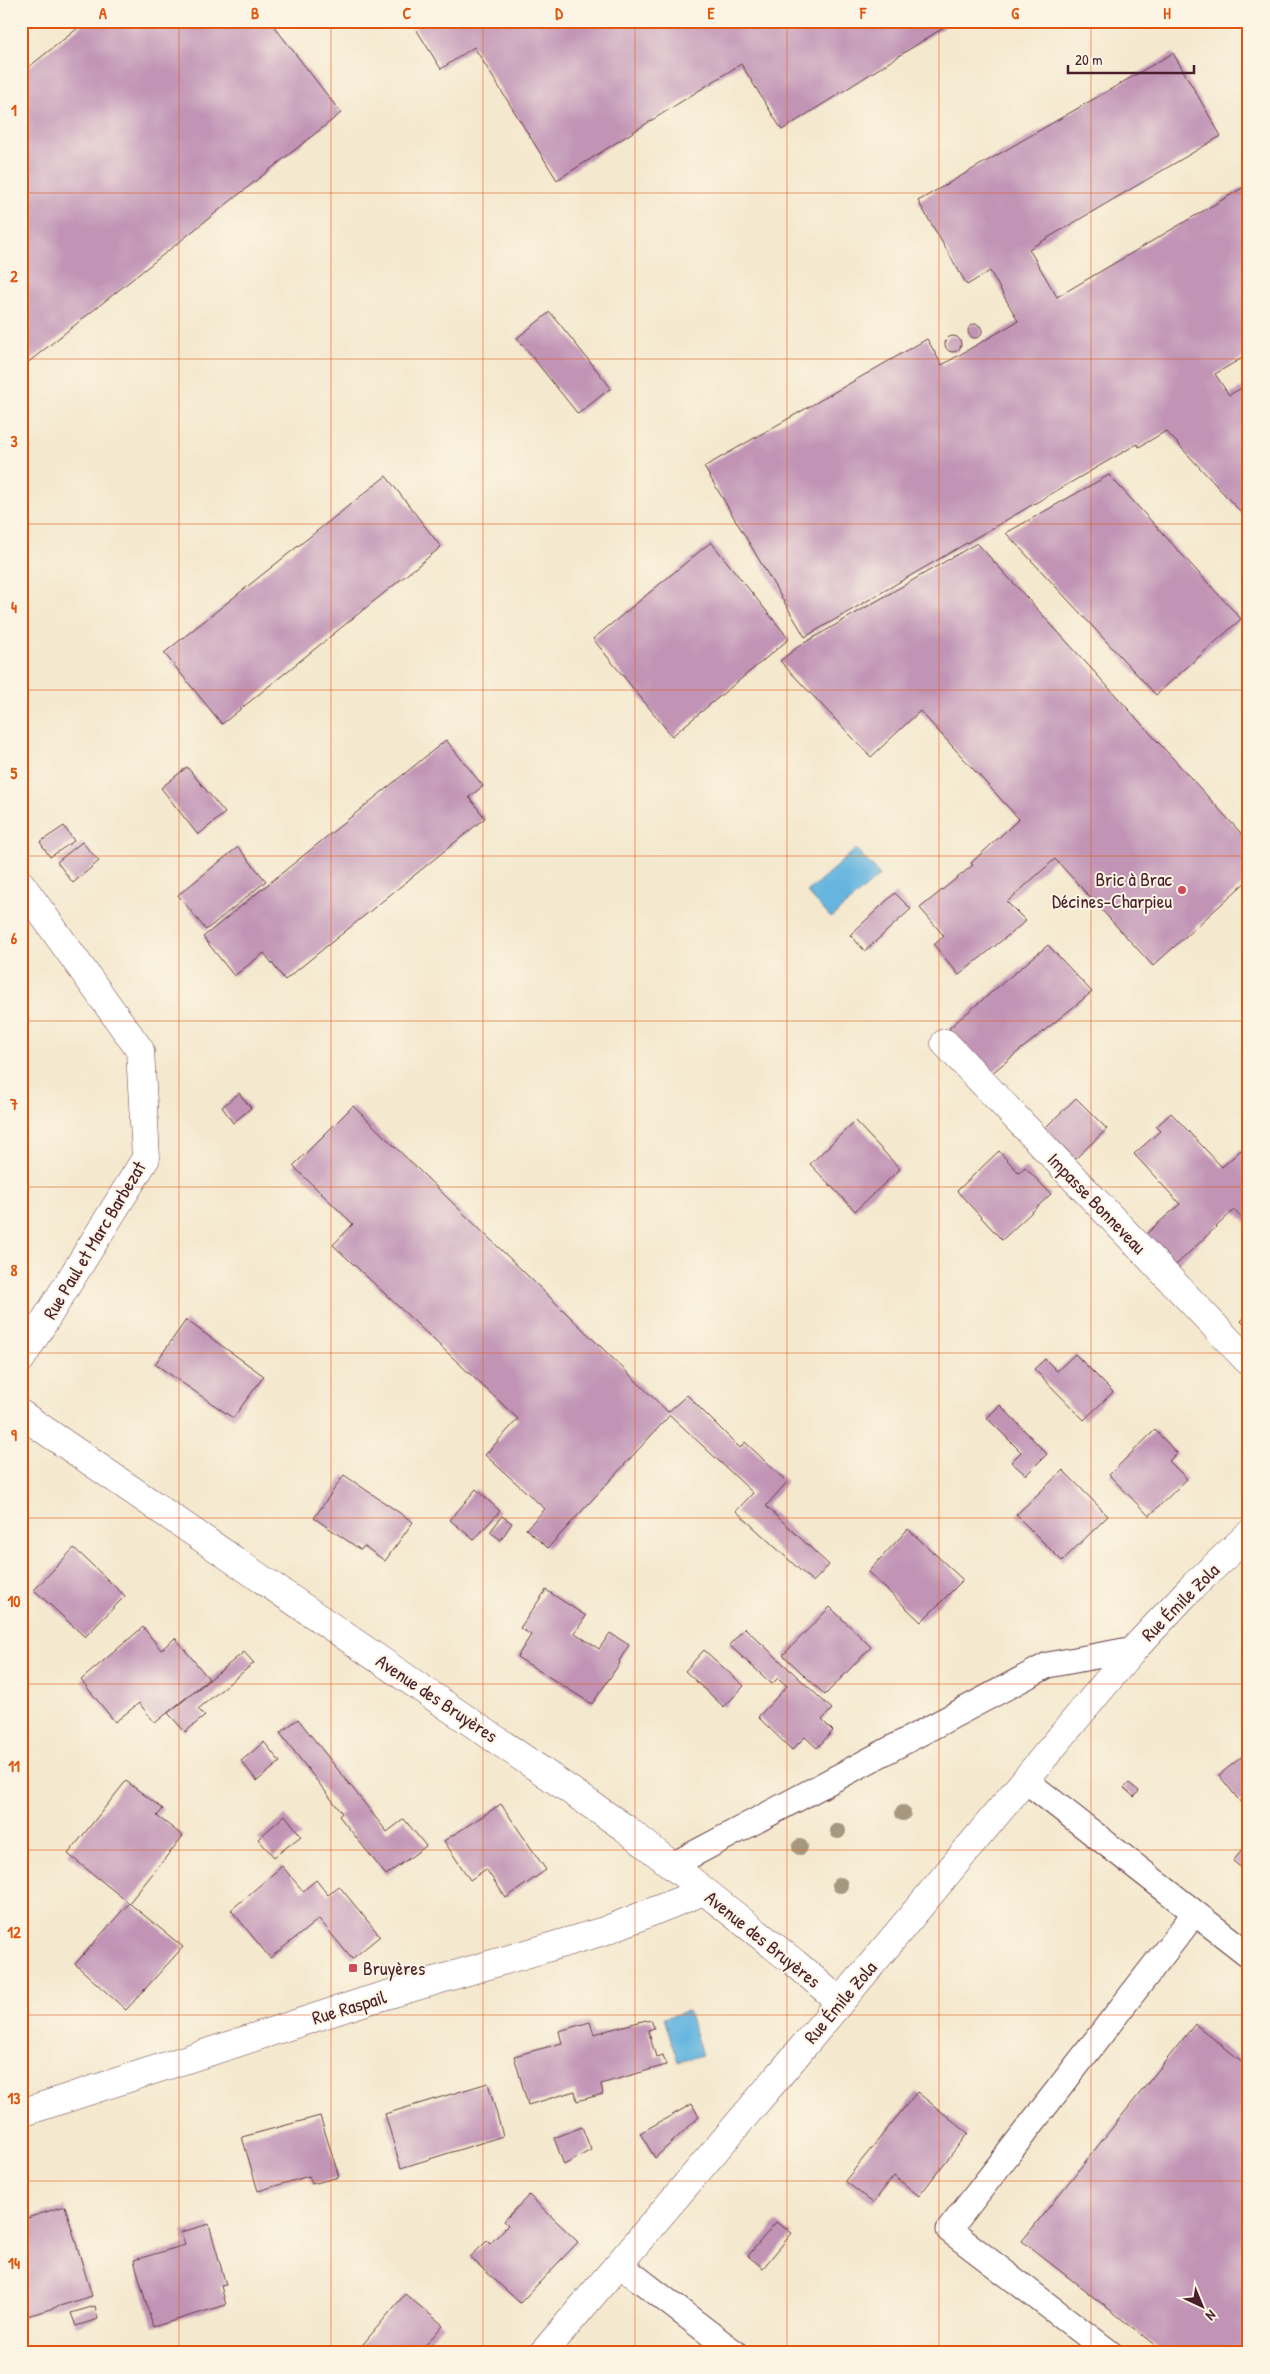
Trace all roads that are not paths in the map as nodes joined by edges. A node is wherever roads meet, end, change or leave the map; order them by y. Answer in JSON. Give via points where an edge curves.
{"nodes":[{"id":1,"x":21,"y":884,"type":"edge"},
{"id":2,"x":945,"y":1043,"type":"dead end"},
{"id":3,"x":21,"y":1358,"type":"edge"},
{"id":4,"x":1249,"y":1362,"type":"edge"},
{"id":5,"x":21,"y":1414,"type":"edge"},
{"id":6,"x":1249,"y":1534,"type":"edge"},
{"id":7,"x":1134,"y":1649,"type":"junction"},
{"id":8,"x":1025,"y":1780,"type":"junction"},
{"id":9,"x":671,"y":1866,"type":"junction"},
{"id":10,"x":704,"y":1891,"type":"junction"},
{"id":11,"x":1195,"y":1913,"type":"junction"},
{"id":12,"x":1249,"y":1955,"type":"edge"},
{"id":13,"x":840,"y":2001,"type":"junction"},
{"id":14,"x":21,"y":2113,"type":"edge"},
{"id":15,"x":619,"y":2264,"type":"junction"},
{"id":16,"x":543,"y":2353,"type":"edge"},
{"id":17,"x":735,"y":2353,"type":"edge"},
{"id":18,"x":1110,"y":2353,"type":"edge"}],
"edges":[{"from":1,"to":3,"type":"street","name":"Rue Paul et Marc Barbezat","via":[[140,1050],[146,1158]]},
{"from":2,"to":4,"type":"street","name":"Impasse Bonneveau"},
{"from":5,"to":9,"type":"street","name":"Avenue des Bruyères","via":[[625,1828]]},
{"from":6,"to":7,"type":"street","name":"Rue Émile Zola","via":[[1190,1589]]},
{"from":7,"to":8,"type":"street","name":"Rue Émile Zola"},
{"from":7,"to":9,"type":"lane","name":"Rue Émile Zola","via":[[1048,1665]]},
{"from":8,"to":11,"type":"lane"},
{"from":8,"to":13,"type":"street","name":"Rue Émile Zola"},
{"from":9,"to":10,"type":"street","name":"Avenue des Bruyères"},
{"from":10,"to":13,"type":"street","name":"Avenue des Bruyères"},
{"from":10,"to":14,"type":"street","name":"Rue Raspail","via":[[604,1931],[363,2002]]},
{"from":11,"to":12,"type":"lane"},
{"from":11,"to":18,"type":"lane","via":[[949,2230]]},
{"from":13,"to":15,"type":"street","name":"Rue Émile Zola"},
{"from":15,"to":16,"type":"street","name":"Rue Émile Zola"},
{"from":15,"to":17,"type":"lane"}]}
